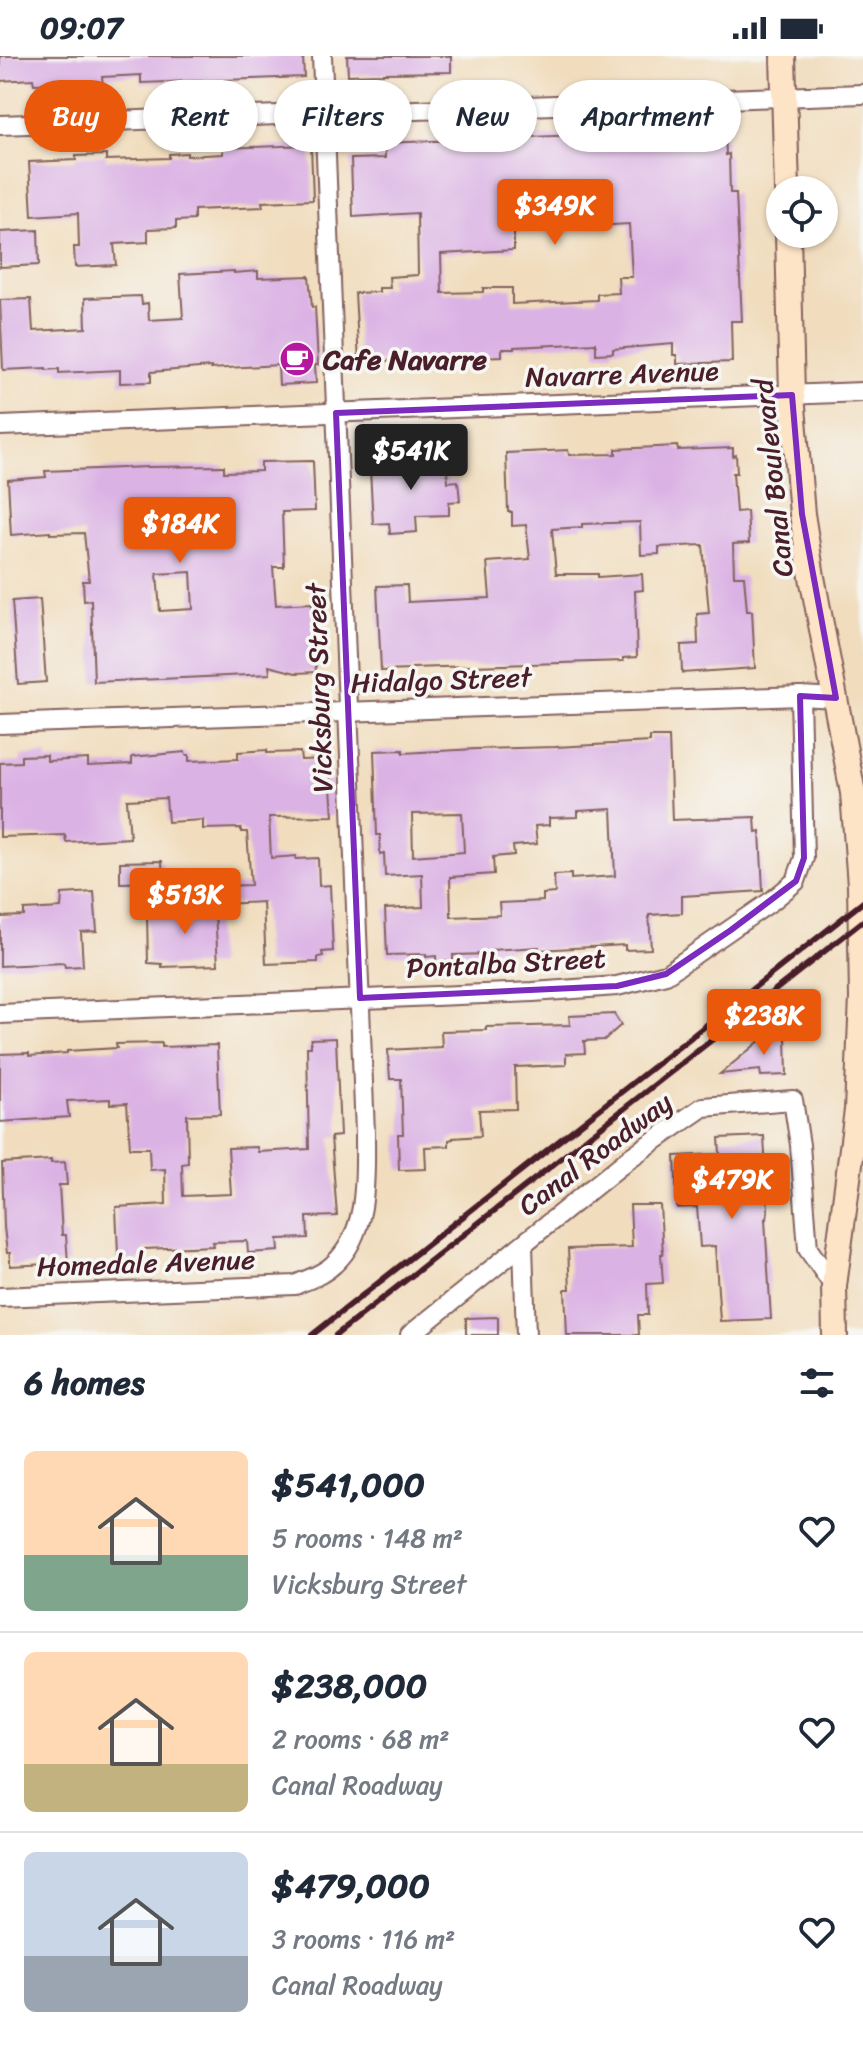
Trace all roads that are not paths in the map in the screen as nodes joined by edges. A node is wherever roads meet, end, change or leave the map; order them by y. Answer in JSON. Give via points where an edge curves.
{"nodes":[{"id":1,"x":322,"y":56,"type":"edge"},
{"id":2,"x":783,"y":56,"type":"edge"},
{"id":3,"x":323,"y":80,"type":"edge"},
{"id":4,"x":863,"y":94,"type":"edge"},
{"id":5,"x":785,"y":97,"type":"junction"},
{"id":6,"x":412,"y":110,"type":"edge"},
{"id":7,"x":274,"y":115,"type":"edge"},
{"id":8,"x":0,"y":125,"type":"edge"},
{"id":9,"x":326,"y":152,"type":"edge"},
{"id":10,"x":787,"y":176,"type":"edge"},
{"id":11,"x":788,"y":248,"type":"edge"},
{"id":12,"x":863,"y":392,"type":"edge"},
{"id":13,"x":792,"y":395,"type":"junction"},
{"id":14,"x":336,"y":413,"type":"junction"},
{"id":15,"x":0,"y":426,"type":"edge"},
{"id":16,"x":800,"y":696,"type":"junction"},
{"id":17,"x":836,"y":698,"type":"junction"},
{"id":18,"x":348,"y":711,"type":"junction"},
{"id":19,"x":0,"y":724,"type":"edge"},
{"id":20,"x":360,"y":998,"type":"junction"},
{"id":21,"x":0,"y":1014,"type":"edge"},
{"id":22,"x":523,"y":1245,"type":"junction"},
{"id":23,"x":295,"y":1285,"type":"joint"},
{"id":24,"x":834,"y":1286,"type":"junction"},
{"id":25,"x":0,"y":1297,"type":"edge"},
{"id":26,"x":410,"y":1335,"type":"edge"},
{"id":27,"x":526,"y":1335,"type":"edge"},
{"id":28,"x":835,"y":1335,"type":"edge"}],
"edges":[{"from":1,"to":3,"type":"street","name":"Vicksburg Street"},
{"from":2,"to":5,"type":"main road"},
{"from":4,"to":5,"type":"street"},
{"from":5,"to":6,"type":"street"},
{"from":5,"to":10,"type":"main road"},
{"from":7,"to":8,"type":"street"},
{"from":9,"to":14,"type":"street","name":"Vicksburg Street"},
{"from":11,"to":13,"type":"main road","name":"Canal Boulevard"},
{"from":12,"to":13,"type":"street","name":"Navarre Avenue"},
{"from":13,"to":14,"type":"street","name":"Navarre Avenue"},
{"from":13,"to":17,"type":"main road","name":"Canal Boulevard","via":[[802,514]]},
{"from":14,"to":15,"type":"street","name":"Navarre Avenue"},
{"from":14,"to":18,"type":"street","name":"Vicksburg Street"},
{"from":16,"to":17,"type":"street","name":"Hidalgo Street"},
{"from":16,"to":18,"type":"street","name":"Hidalgo Street"},
{"from":16,"to":20,"type":"street","name":"Pontalba Street","via":[[804,858],[796,881],[731,930],[666,974],[617,986]]},
{"from":17,"to":24,"type":"main road","name":"Canal Boulevard","via":[[853,793],[862,998],[857,1110]]},
{"from":18,"to":19,"type":"street","name":"Hidalgo Street"},
{"from":18,"to":20,"type":"street","name":"Vicksburg Street"},
{"from":20,"to":21,"type":"street","name":"Pontalba Street"},
{"from":20,"to":23,"type":"street","name":"Vicksburg Street","via":[[365,1185],[359,1221],[352,1244],[334,1264]]},
{"from":22,"to":24,"type":"street","name":"Canal Roadway","via":[[631,1157],[703,1107],[793,1100],[808,1249]]},
{"from":22,"to":26,"type":"street","name":"Canal Roadway"},
{"from":22,"to":27,"type":"street"},
{"from":23,"to":25,"type":"street","name":"Homedale Avenue"},
{"from":24,"to":28,"type":"main road","name":"Canal Boulevard"}]}
